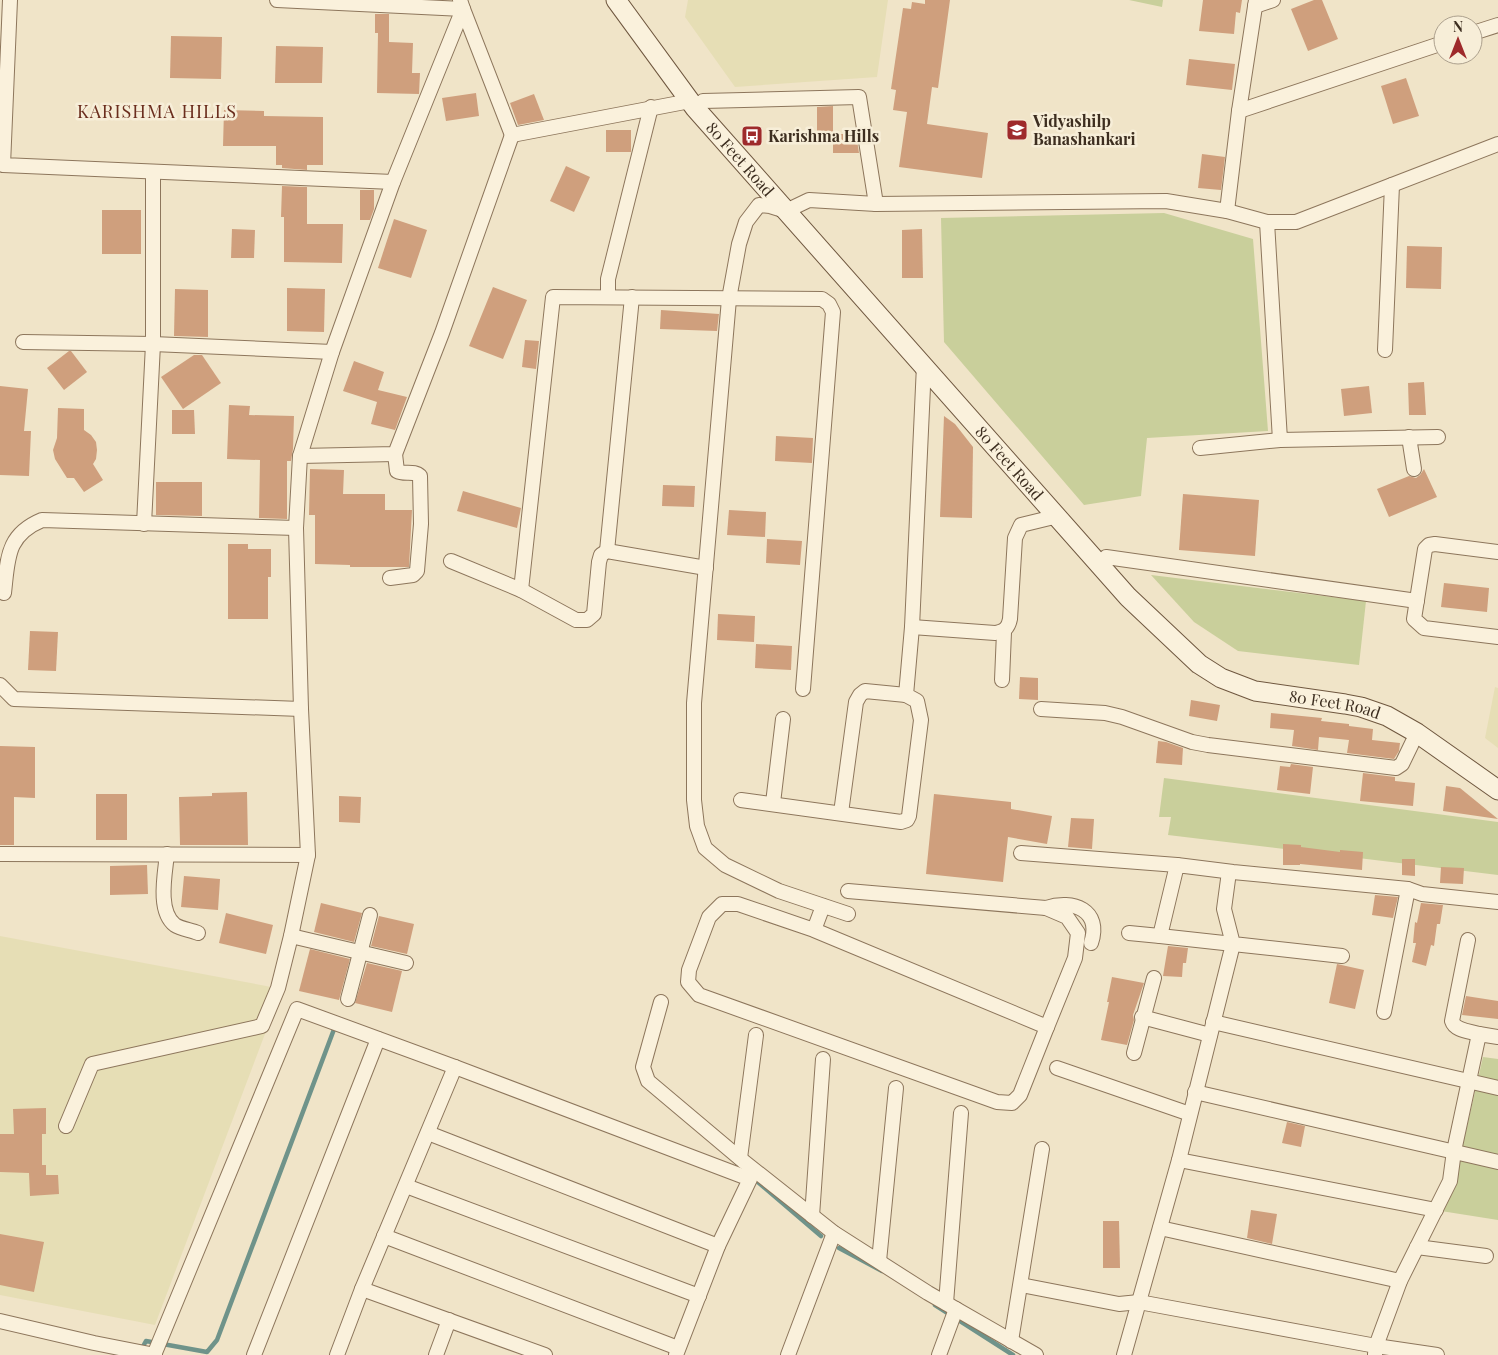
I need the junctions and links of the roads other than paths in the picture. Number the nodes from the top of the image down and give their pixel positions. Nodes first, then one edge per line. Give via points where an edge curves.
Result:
1 (10, 0) edge
2 (277, 0) edge
3 (616, 0) edge
4 (629, 0) edge
5 (1273, 0) edge
6 (1256, 3) edge
7 (461, 4) edge
8 (1498, 25) edge
9 (1483, 30) edge
10 (1433, 46) edge
11 (696, 101) junction
12 (651, 107) junction
13 (1239, 111) junction
14 (512, 135) junction
15 (1498, 144) edge
16 (153, 172) junction
17 (393, 182) junction
18 (1392, 185) junction
19 (876, 204) junction
20 (791, 208) junction
21 (1227, 211) junction
22 (1267, 222) junction
23 (608, 297) junction
24 (632, 297) junction
25 (729, 299) junction
26 (23, 342) dead end
27 (154, 344) junction
28 (1385, 350) dead end
29 (332, 352) junction
30 (924, 365) junction
31 (1409, 437) junction
32 (1438, 437) dead end
33 (1280, 440) junction
34 (1200, 448) dead end
35 (395, 454) junction
36 (300, 456) junction
37 (1414, 469) dead end
38 (1058, 516) junction
39 (144, 524) junction
40 (296, 528) junction
41 (607, 551) junction
42 (1498, 552) edge
43 (1106, 557) junction
44 (451, 560) dead end
45 (706, 568) junction
46 (390, 578) dead end
47 (521, 590) junction
48 (4, 593) dead end
49 (1417, 601) junction
50 (912, 627) junction
51 (1004, 632) junction
52 (1498, 637) edge
53 (1002, 680) dead end
54 (0, 685) edge
55 (803, 689) dead end
56 (906, 695) junction
57 (14, 699) junction
58 (0, 700) edge
59 (301, 709) junction
60 (1041, 709) dead end
61 (783, 719) dead end
62 (1417, 733) junction
63 (1498, 778) edge
64 (1498, 790) edge
65 (741, 800) dead end
66 (773, 803) junction
67 (841, 813) junction
68 (1021, 853) dead end
69 (0, 854) edge
70 (166, 854) junction
71 (308, 854) junction
72 (1177, 865) junction
73 (1229, 872) junction
74 (1408, 889) junction
75 (848, 891) dead end
76 (1498, 902) edge
77 (823, 906) junction
78 (1046, 908) junction
79 (848, 914) dead end
80 (370, 915) dead end
81 (814, 930) junction
82 (198, 933) dead end
83 (1129, 933) dead end
84 (292, 936) junction
85 (1160, 936) junction
86 (1468, 940) dead end
87 (1091, 943) dead end
88 (1233, 944) junction
89 (359, 952) junction
90 (1342, 956) dead end
91 (406, 963) dead end
92 (1154, 978) dead end
93 (348, 999) dead end
94 (661, 1002) dead end
95 (1384, 1012) dead end
96 (1142, 1017) junction
97 (1047, 1027) junction
98 (1212, 1029) junction
99 (1479, 1034) junction
100 (756, 1035) dead end
101 (1498, 1037) edge
102 (378, 1038) junction
103 (1134, 1053) dead end
104 (823, 1059) dead end
105 (455, 1067) junction
106 (1057, 1068) dead end
107 (1469, 1080) junction
108 (896, 1088) dead end
109 (1498, 1088) edge
110 (1195, 1092) junction
111 (962, 1113) dead end
112 (1190, 1114) junction
113 (66, 1126) dead end
114 (428, 1133) junction
115 (1042, 1149) dead end
116 (1454, 1151) junction
117 (740, 1158) junction
118 (1179, 1160) junction
119 (1498, 1162) edge
120 (406, 1186) junction
121 (1436, 1210) junction
122 (812, 1216) junction
123 (1160, 1228) junction
124 (834, 1233) junction
125 (384, 1236) junction
126 (718, 1246) junction
127 (1417, 1247) junction
128 (1486, 1256) dead end
129 (879, 1261) junction
130 (1400, 1281) junction
131 (1021, 1285) junction
132 (362, 1289) junction
133 (699, 1296) junction
134 (1139, 1302) junction
135 (952, 1311) junction
136 (449, 1320) junction
137 (0, 1321) edge
138 (1011, 1341) junction
139 (91, 1349) edge
140 (511, 1349) edge
141 (1376, 1351) edge
142 (677, 1352) edge
143 (1033, 1354) edge
144 (155, 1355) edge
145 (254, 1355) edge
146 (337, 1355) edge
147 (436, 1355) edge
148 (545, 1355) edge
149 (788, 1355) edge
150 (938, 1355) edge
151 (1124, 1355) edge
152 (1437, 1355) edge

1 - 16 street via 3,166
2 - 7 street
3 - 11 main road, 80 Feet Road
4 - 11 main road, 80 Feet Road
5 - 6 street
6 - 13 street
7 - 14 street
7 - 17 street
8 - 9 street
10 - 13 street
11 - 12 street
11 - 19 street via 859,96
11 - 20 main road, 80 Feet Road
12 - 14 street
12 - 23 street via 608,279
13 - 21 street
14 - 35 street
15 - 18 street
16 - 17 street
16 - 27 street
17 - 29 street
18 - 22 street via 1296,222
18 - 28 street
19 - 20 street via 809,200
19 - 21 street via 1166,201
20 - 25 street via 759,205 746,222
20 - 30 main road, 80 Feet Road
20 - 43 main road, 80 Feet Road via 833,249
21 - 22 street
22 - 33 street
23 - 24 street
23 - 47 street via 553,297
24 - 25 street
24 - 41 street
25 - 45 street
25 - 55 street via 822,299 833,312
26 - 27 street
27 - 29 street
27 - 39 street
29 - 36 street
30 - 38 main road, 80 Feet Road
30 - 50 street
31 - 32 street
31 - 33 street
31 - 37 street
33 - 34 street
35 - 36 street
35 - 46 street via 397,471 420,476 421,524 417,571 414,575
36 - 40 street
38 - 51 street via 1021,525 1015,538 1009,626
38 - 62 main road, 80 Feet Road via 1128,597 1210,672 1255,691 1377,712
39 - 40 street
39 - 48 street via 42,520 33,524 19,533 9,552
40 - 59 street
41 - 45 street
41 - 47 street via 599,562 594,614 587,620 576,620
42 - 49 street via 1429,545 1425,549
43 - 49 street
43 - 63 main road, 80 Feet Road via 1135,590 1190,642 1226,670 1257,681 1364,698 1391,707
44 - 47 street
45 - 77 street via 694,703 697,826 705,848 724,865 779,891
49 - 52 street via 1414,619 1424,628
50 - 51 street
50 - 56 street
51 - 53 street
54 - 57 street
56 - 67 street via 865,691 856,702
56 - 67 street via 917,701 921,720 907,820 901,822
57 - 58 street
57 - 59 street
59 - 71 street
60 - 62 street via 1105,713 1208,745 1396,768 1402,764
61 - 66 street
62 - 64 main road, 80 Feet Road
65 - 66 street
66 - 67 street
68 - 72 street
69 - 70 street
70 - 71 street
70 - 82 street via 163,896 166,913 175,925
71 - 84 street
72 - 73 street
72 - 85 street
73 - 74 street
73 - 88 street via 1224,909
74 - 76 street via 1422,894
74 - 95 street
75 - 78 street
77 - 79 street
77 - 81 street
78 - 87 street via 1058,904 1079,908 1090,915 1094,924
78 - 97 street via 1067,917 1078,932 1076,958
80 - 89 street
81 - 97 street
81 - 97 street via 738,904 722,904 709,917 689,970 688,982 699,995 997,1102 1012,1103 1020,1095
83 - 85 street
84 - 89 street
84 - 113 street via 278,988 262,1026 92,1064
85 - 88 street
86 - 99 street via 1452,1021 1457,1028
88 - 90 street
88 - 98 street
89 - 91 street
89 - 93 street
92 - 96 street
94 - 117 street via 643,1066 648,1081
96 - 98 street
96 - 103 street
98 - 107 street
98 - 110 street
99 - 101 street
99 - 107 street
100 - 117 street
102 - 105 street
102 - 144 street via 297,1009
102 - 145 street
104 - 122 street
105 - 114 street
105 - 126 street via 750,1178
106 - 112 street
107 - 109 street
107 - 116 street
108 - 129 street
110 - 112 street
110 - 116 street
111 - 135 street
112 - 118 street
114 - 120 street
114 - 126 street
115 - 131 street
116 - 119 street
116 - 121 street via 1450,1181
117 - 122 street
118 - 121 street
118 - 123 street
120 - 125 street
120 - 133 street
121 - 127 street
122 - 124 street
123 - 130 street
123 - 134 street
124 - 129 street
124 - 149 street
125 - 132 street
125 - 142 street
126 - 133 street
127 - 128 street
127 - 130 street
129 - 135 street
130 - 141 street
131 - 134 street via 1119,1304
131 - 138 street
132 - 136 street
132 - 146 street
133 - 142 street
134 - 141 street
134 - 151 street
135 - 138 street
135 - 150 street
136 - 140 street
136 - 147 street
137 - 139 street
138 - 143 street
139 - 144 street
140 - 148 street
141 - 152 street

